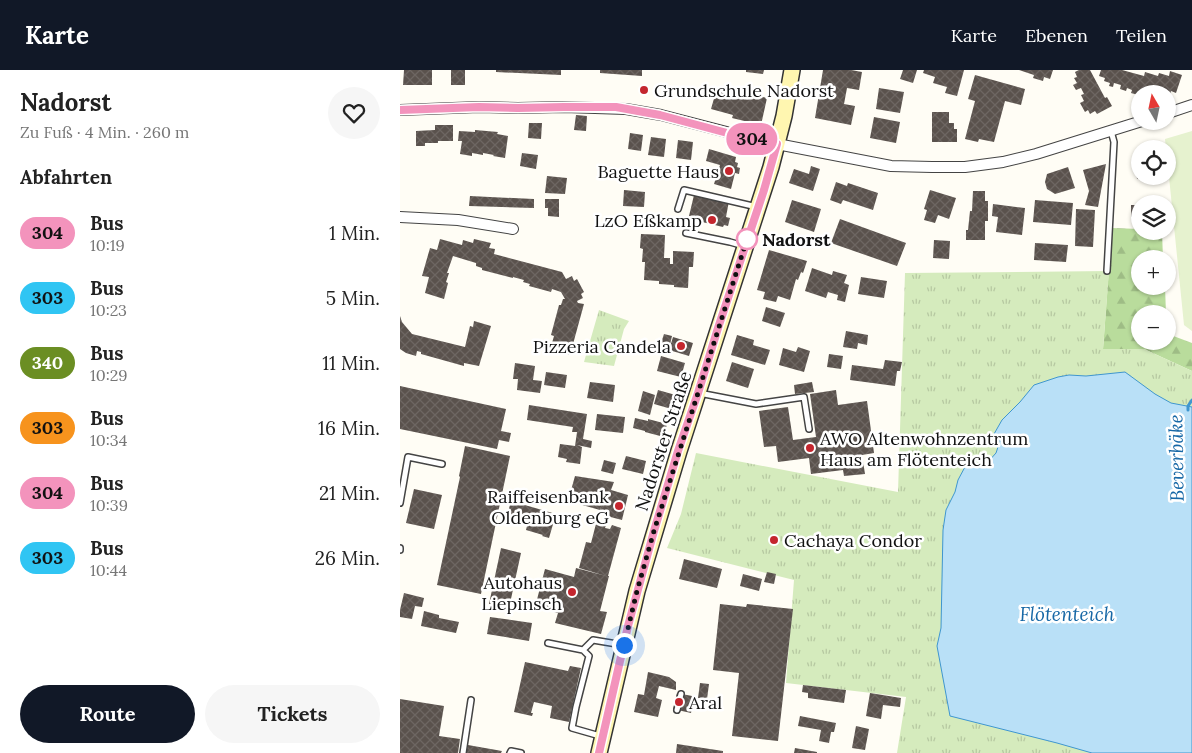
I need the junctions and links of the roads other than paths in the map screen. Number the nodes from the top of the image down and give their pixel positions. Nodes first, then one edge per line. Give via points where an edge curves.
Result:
1 (792, 70) edge
2 (1192, 105) edge
3 (400, 110) edge
4 (1176, 110) edge
5 (1131, 125) edge
6 (1111, 131) junction
7 (777, 144) junction
8 (758, 207) junction
9 (678, 210) dead end
10 (400, 217) edge
11 (513, 229) dead end
12 (686, 233) dead end
13 (745, 247) junction
14 (1107, 271) dead end
15 (698, 393) junction
16 (809, 429) dead end
17 (442, 464) dead end
18 (400, 503) edge
19 (548, 643) dead end
20 (624, 645) junction
21 (583, 650) junction
22 (681, 694) dead end
23 (471, 700) dead end
24 (677, 710) dead end
25 (603, 737) junction
26 (511, 752) edge
27 (463, 753) edge
28 (521, 753) edge
29 (599, 753) edge

1 - 7 street, Nadorster Straße
2 - 4 street
3 - 7 street via 616,107
5 - 6 street
6 - 7 street via 1003,162 950,167 896,166
6 - 14 lane via 1114,142
7 - 8 street, Nadorster Straße
8 - 9 lane via 684,190
8 - 13 street, Nadorster Straße
10 - 11 street via 458,220
12 - 13 lane
13 - 15 street, Nadorster Straße
15 - 16 lane via 756,404 804,397
15 - 20 street, Nadorster Straße via 654,531
17 - 18 lane via 408,457
19 - 21 lane
20 - 21 lane via 593,640
20 - 25 street, Nadorster Straße
21 - 25 lane via 589,656 572,728
22 - 24 lane
23 - 27 lane
25 - 29 street, Nadorster Straße
26 - 28 lane

